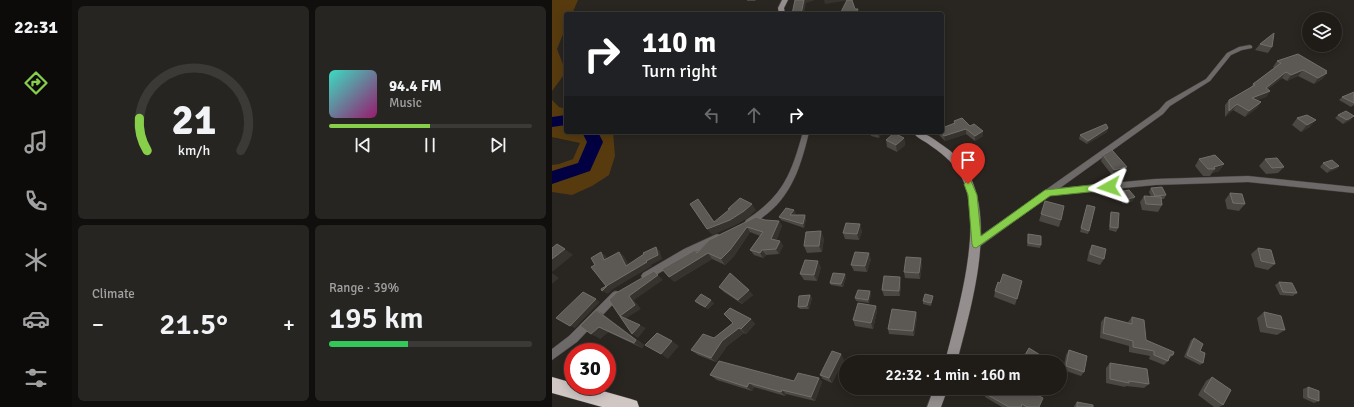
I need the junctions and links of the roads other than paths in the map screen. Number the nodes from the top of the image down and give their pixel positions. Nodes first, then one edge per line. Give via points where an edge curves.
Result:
1 (785, 0) edge
2 (782, 12) edge
3 (1250, 47) dead end
4 (805, 134) edge
5 (920, 134) edge
6 (1354, 190) edge
7 (1048, 192) junction
8 (744, 225) edge
9 (727, 234) edge
10 (976, 244) junction
11 (641, 279) edge
12 (623, 289) edge
13 (552, 355) edge
14 (953, 355) edge
15 (552, 385) edge
16 (938, 395) edge
17 (631, 407) edge
18 (934, 407) edge

1 - 2 street
3 - 7 street via 1241,47 1229,53 1214,76 1168,104 1161,112
4 - 8 street via 787,187 762,215
5 - 10 street via 949,154 964,173 973,195
6 - 7 street via 1248,178 1155,182
7 - 10 street
9 - 11 street via 687,252
10 - 14 street
12 - 13 street via 573,339
15 - 17 highway
16 - 18 street

